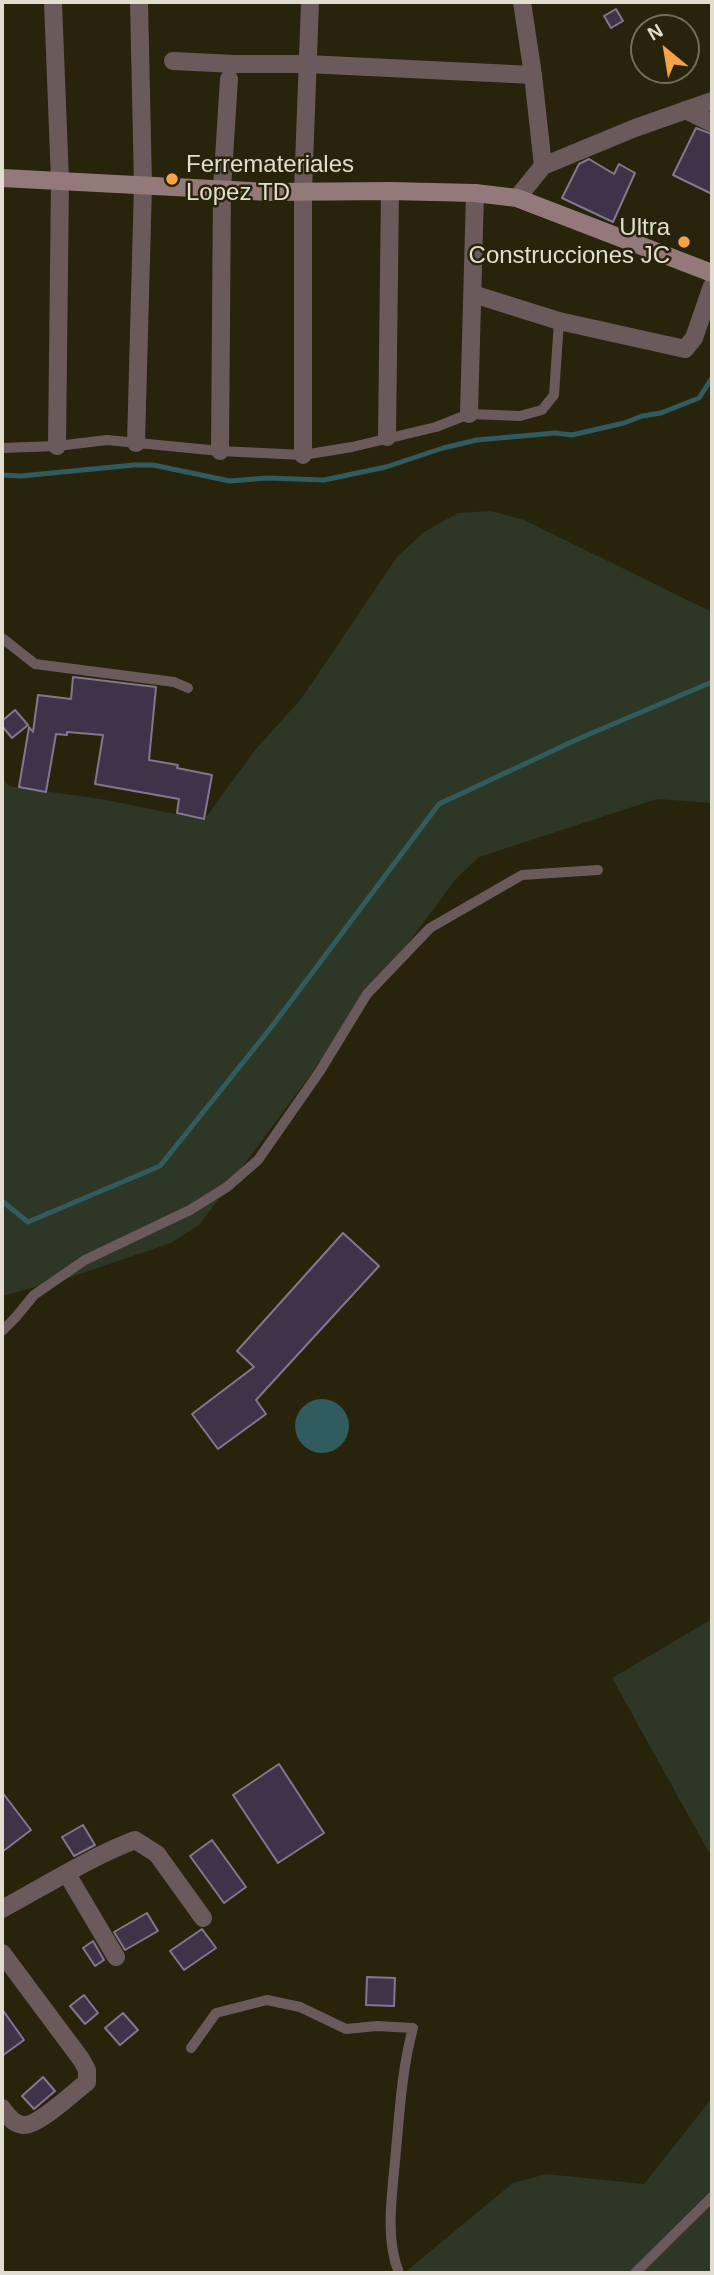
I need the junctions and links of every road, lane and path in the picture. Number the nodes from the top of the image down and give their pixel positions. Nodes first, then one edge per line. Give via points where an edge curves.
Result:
1 (53, 2) edge
2 (139, 2) edge
3 (310, 2) edge
4 (522, 2) edge
5 (173, 61) dead end
6 (307, 64) junction
7 (533, 75) junction
8 (229, 79) dead end
9 (712, 101) edge
10 (685, 110) junction
11 (712, 123) edge
12 (543, 166) junction
13 (2, 178) edge
14 (60, 181) junction
15 (143, 185) junction
16 (222, 189) junction
17 (303, 191) junction
18 (390, 191) junction
19 (475, 193) junction
20 (517, 198) junction
21 (712, 273) edge
22 (712, 286) edge
23 (473, 294) junction
24 (559, 321) junction
25 (469, 414) junction
26 (387, 438) junction
27 (136, 443) junction
28 (57, 446) junction
29 (2, 448) edge
30 (220, 451) junction
31 (303, 454) junction
32 (2, 638) edge
33 (188, 688) dead end
34 (598, 870) dead end
35 (2, 1331) edge
36 (66, 1874) junction
37 (2, 1909) edge
38 (203, 1918) dead end
39 (2, 1953) edge
40 (116, 1957) dead end
41 (191, 2048) dead end
42 (2, 2108) edge
43 (712, 2197) edge
44 (399, 2273) edge
45 (635, 2273) edge

1 - 14 street
2 - 15 street
3 - 6 street
4 - 7 street
5 - 6 street
6 - 7 street
6 - 17 street
7 - 12 street
8 - 16 street
9 - 10 street
10 - 11 street
10 - 12 street
12 - 20 street
13 - 14 main road
14 - 15 main road
14 - 28 street
15 - 16 main road
15 - 27 street
16 - 17 main road
16 - 30 street
17 - 18 main road
17 - 31 street
18 - 19 main road
18 - 26 street
19 - 20 main road
19 - 23 street
20 - 21 main road
22 - 24 street via 694,338 685,349
23 - 24 street
23 - 25 street
24 - 25 lane via 554,395 542,410 520,416
25 - 26 lane
26 - 31 lane
27 - 28 lane via 107,440
27 - 30 lane
28 - 29 lane
30 - 31 lane
32 - 33 lane via 35,664 174,682
34 - 35 lane via 522,875 430,928 367,994 258,1160 228,1187 190,1210 85,1260 33,1295
36 - 37 street
36 - 38 street via 135,1840 158,1854
36 - 40 street
39 - 42 street via 87,2070 87,2082 32,2124 21,2126
41 - 44 lane via 216,2013 267,2000 300,2007 346,2029 413,2028 404,2061 391,2210 392,2256
43 - 45 lane

